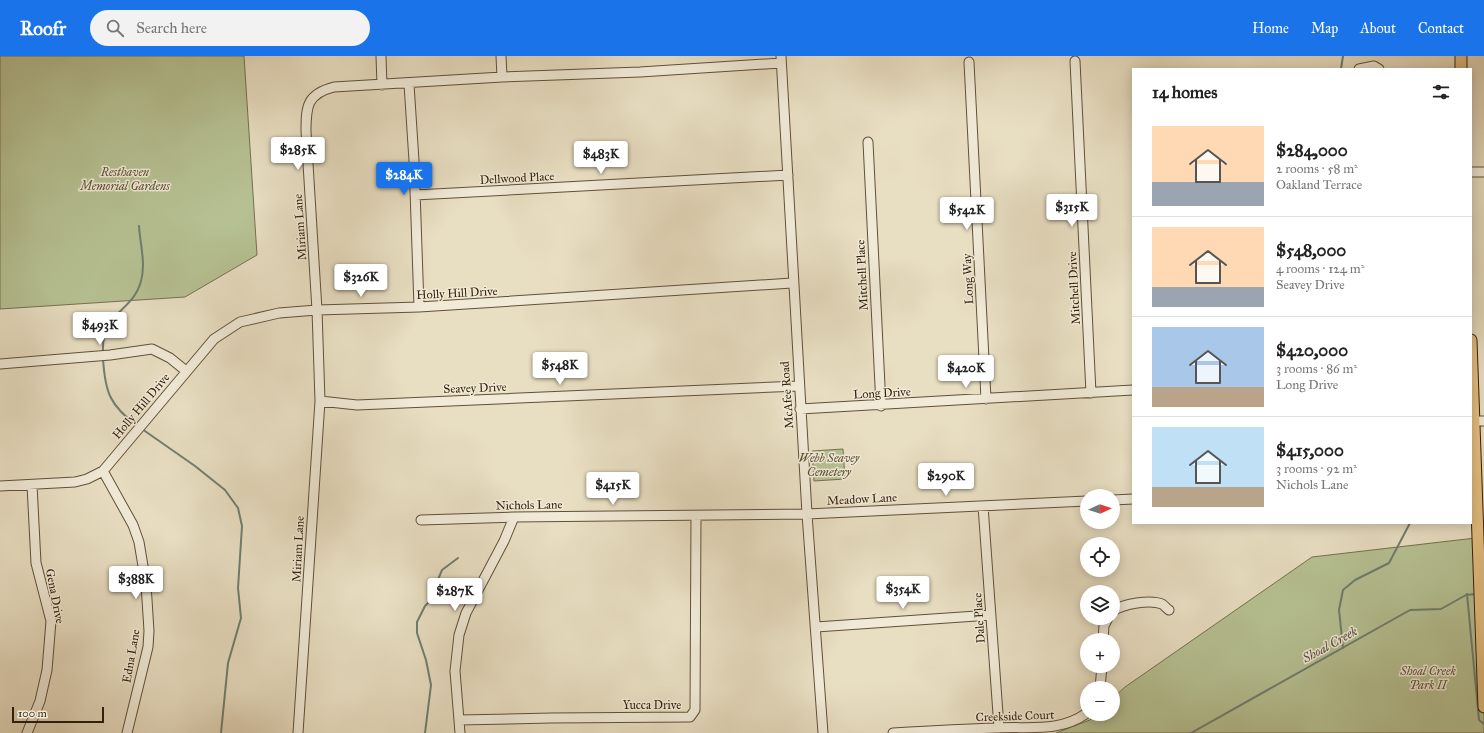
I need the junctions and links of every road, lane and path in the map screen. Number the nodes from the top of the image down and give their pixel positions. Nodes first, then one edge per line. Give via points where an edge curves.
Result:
1 (381, 56) edge
2 (501, 56) edge
3 (1460, 56) edge
4 (781, 60) edge
5 (1075, 61) dead end
6 (969, 62) dead end
7 (1364, 68) edge
8 (1377, 68) edge
9 (1461, 68) edge
10 (502, 77) junction
11 (382, 84) junction
12 (409, 84) junction
13 (868, 142) dead end
14 (1472, 172) edge
15 (1484, 172) edge
16 (788, 175) junction
17 (415, 195) junction
18 (792, 283) junction
19 (419, 307) junction
20 (317, 310) junction
21 (1472, 350) edge
22 (0, 364) edge
23 (186, 371) junction
24 (799, 386) junction
25 (1132, 390) edge
26 (1091, 393) junction
27 (986, 399) junction
28 (320, 401) junction
29 (881, 406) junction
30 (800, 409) junction
31 (1479, 421) edge
32 (103, 471) junction
33 (1474, 482) edge
34 (32, 485) junction
35 (0, 486) edge
36 (1132, 499) edge
37 (1120, 500) edge
38 (1080, 501) edge
39 (983, 506) junction
40 (807, 514) junction
41 (696, 516) junction
42 (514, 517) junction
43 (420, 520) dead end
44 (1120, 607) edge
45 (1170, 610) dead end
46 (991, 614) junction
47 (816, 627) junction
48 (1484, 707) edge
49 (1080, 718) edge
50 (459, 720) junction
51 (999, 728) junction
52 (27, 733) edge
53 (127, 733) edge
54 (298, 733) edge
55 (460, 733) edge
56 (823, 733) edge
57 (893, 733) edge

1 - 11 street
2 - 10 street
3 - 9 main road
4 - 10 street, Miriam Lane via 640,72
4 - 16 street, McAfee Road
5 - 26 street, Mitchell Drive
6 - 27 street, Long Way
7 - 8 street
10 - 12 street, Miriam Lane
11 - 12 street, Miriam Lane
11 - 20 street, Miriam Lane via 329,88 315,95 308,103 306,131
12 - 17 street
13 - 29 street, Mitchell Place
14 - 15 street
16 - 17 street, Dellwood Place
16 - 18 street, McAfee Road
17 - 19 street
18 - 19 street, Holly Hill Drive
18 - 24 street, McAfee Road
19 - 20 street, Holly Hill Drive
20 - 23 street, Holly Hill Drive via 279,313 240,322 214,339
20 - 28 street, Miriam Lane
21 - 31 main road
22 - 23 street via 152,349 170,358
23 - 32 street, Holly Hill Drive
24 - 28 street, Seavey Drive via 357,405
24 - 30 street, McAfee Road
25 - 26 street, Long Drive
26 - 27 street, Long Drive
27 - 29 street, Long Drive
28 - 54 street, Miriam Lane
29 - 30 street, Long Drive
30 - 40 street, McAfee Road
31 - 33 main road
32 - 34 street, Holly Hill Drive via 75,482
32 - 53 street, Edna Lane via 133,525 139,542 146,584 150,631 148,647
33 - 48 main road
34 - 35 street, Holly Hill Drive
34 - 52 street, Gena Drive via 36,563 51,621 47,670 40,701
36 - 37 street
38 - 39 street, Meadow Lane
39 - 40 street, Meadow Lane
39 - 46 street, Dale Place
40 - 41 street, Nichols Lane
40 - 47 street, McAfee Road
41 - 42 street, Nichols Lane
41 - 50 street, Yucca Drive via 695,710 690,717
42 - 43 street, Nichols Lane
42 - 50 street via 466,613 459,635 455,671
44 - 45 street via 1140,603 1161,604
46 - 47 street
46 - 51 street, Dale Place
47 - 56 street, McAfee Road
49 - 51 street, Creekside Court via 1071,724 1054,728
50 - 55 street
51 - 57 street, Creekside Court

